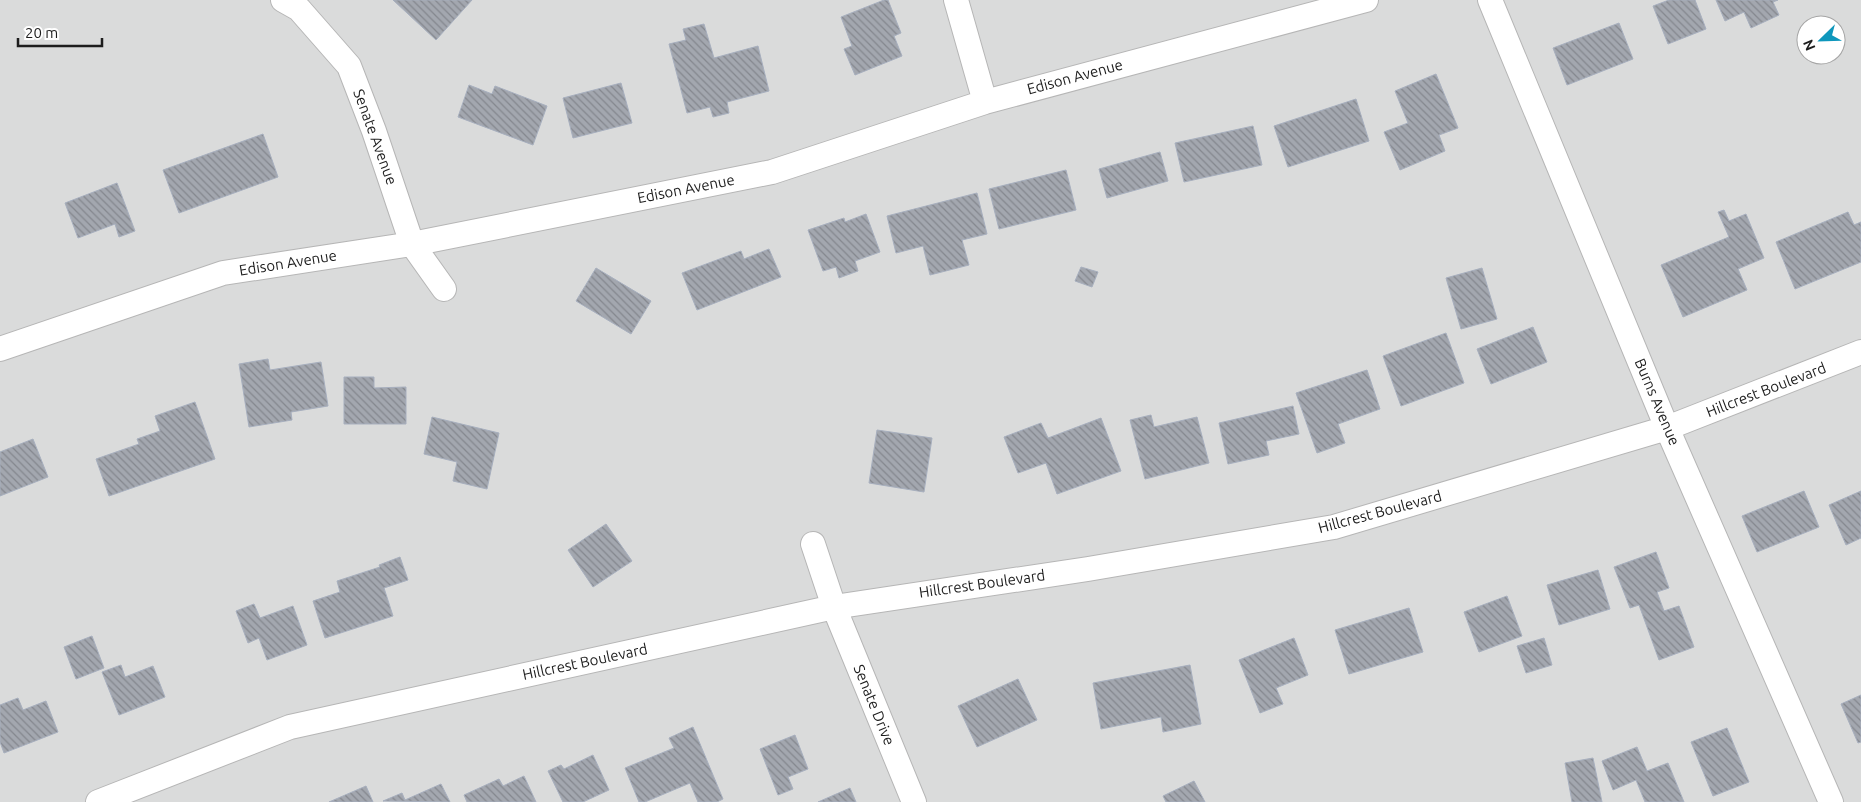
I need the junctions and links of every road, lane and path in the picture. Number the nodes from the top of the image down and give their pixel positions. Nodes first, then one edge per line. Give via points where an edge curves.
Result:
1 (283, 0) edge
2 (956, 0) edge
3 (1366, 0) edge
4 (1490, 0) edge
5 (985, 102) junction
6 (412, 244) junction
7 (444, 289) dead end
8 (0, 349) edge
9 (1861, 352) edge
10 (1667, 428) junction
11 (813, 544) dead end
12 (834, 607) junction
13 (98, 802) edge
14 (914, 802) edge
15 (1831, 802) edge

1 - 6 street, Senate Avenue via 299,9 349,66
2 - 5 street
3 - 5 street, Edison Avenue
4 - 10 street, Burns Avenue
5 - 6 street, Edison Avenue via 772,172
6 - 7 street, Senate Avenue
6 - 8 street, Edison Avenue via 223,273
9 - 10 street, Hillcrest Boulevard
10 - 12 street, Hillcrest Boulevard via 1334,527 1097,568
10 - 15 street, Burns Avenue
11 - 12 street
12 - 13 street, Hillcrest Boulevard via 290,727
12 - 14 street, Senate Drive

